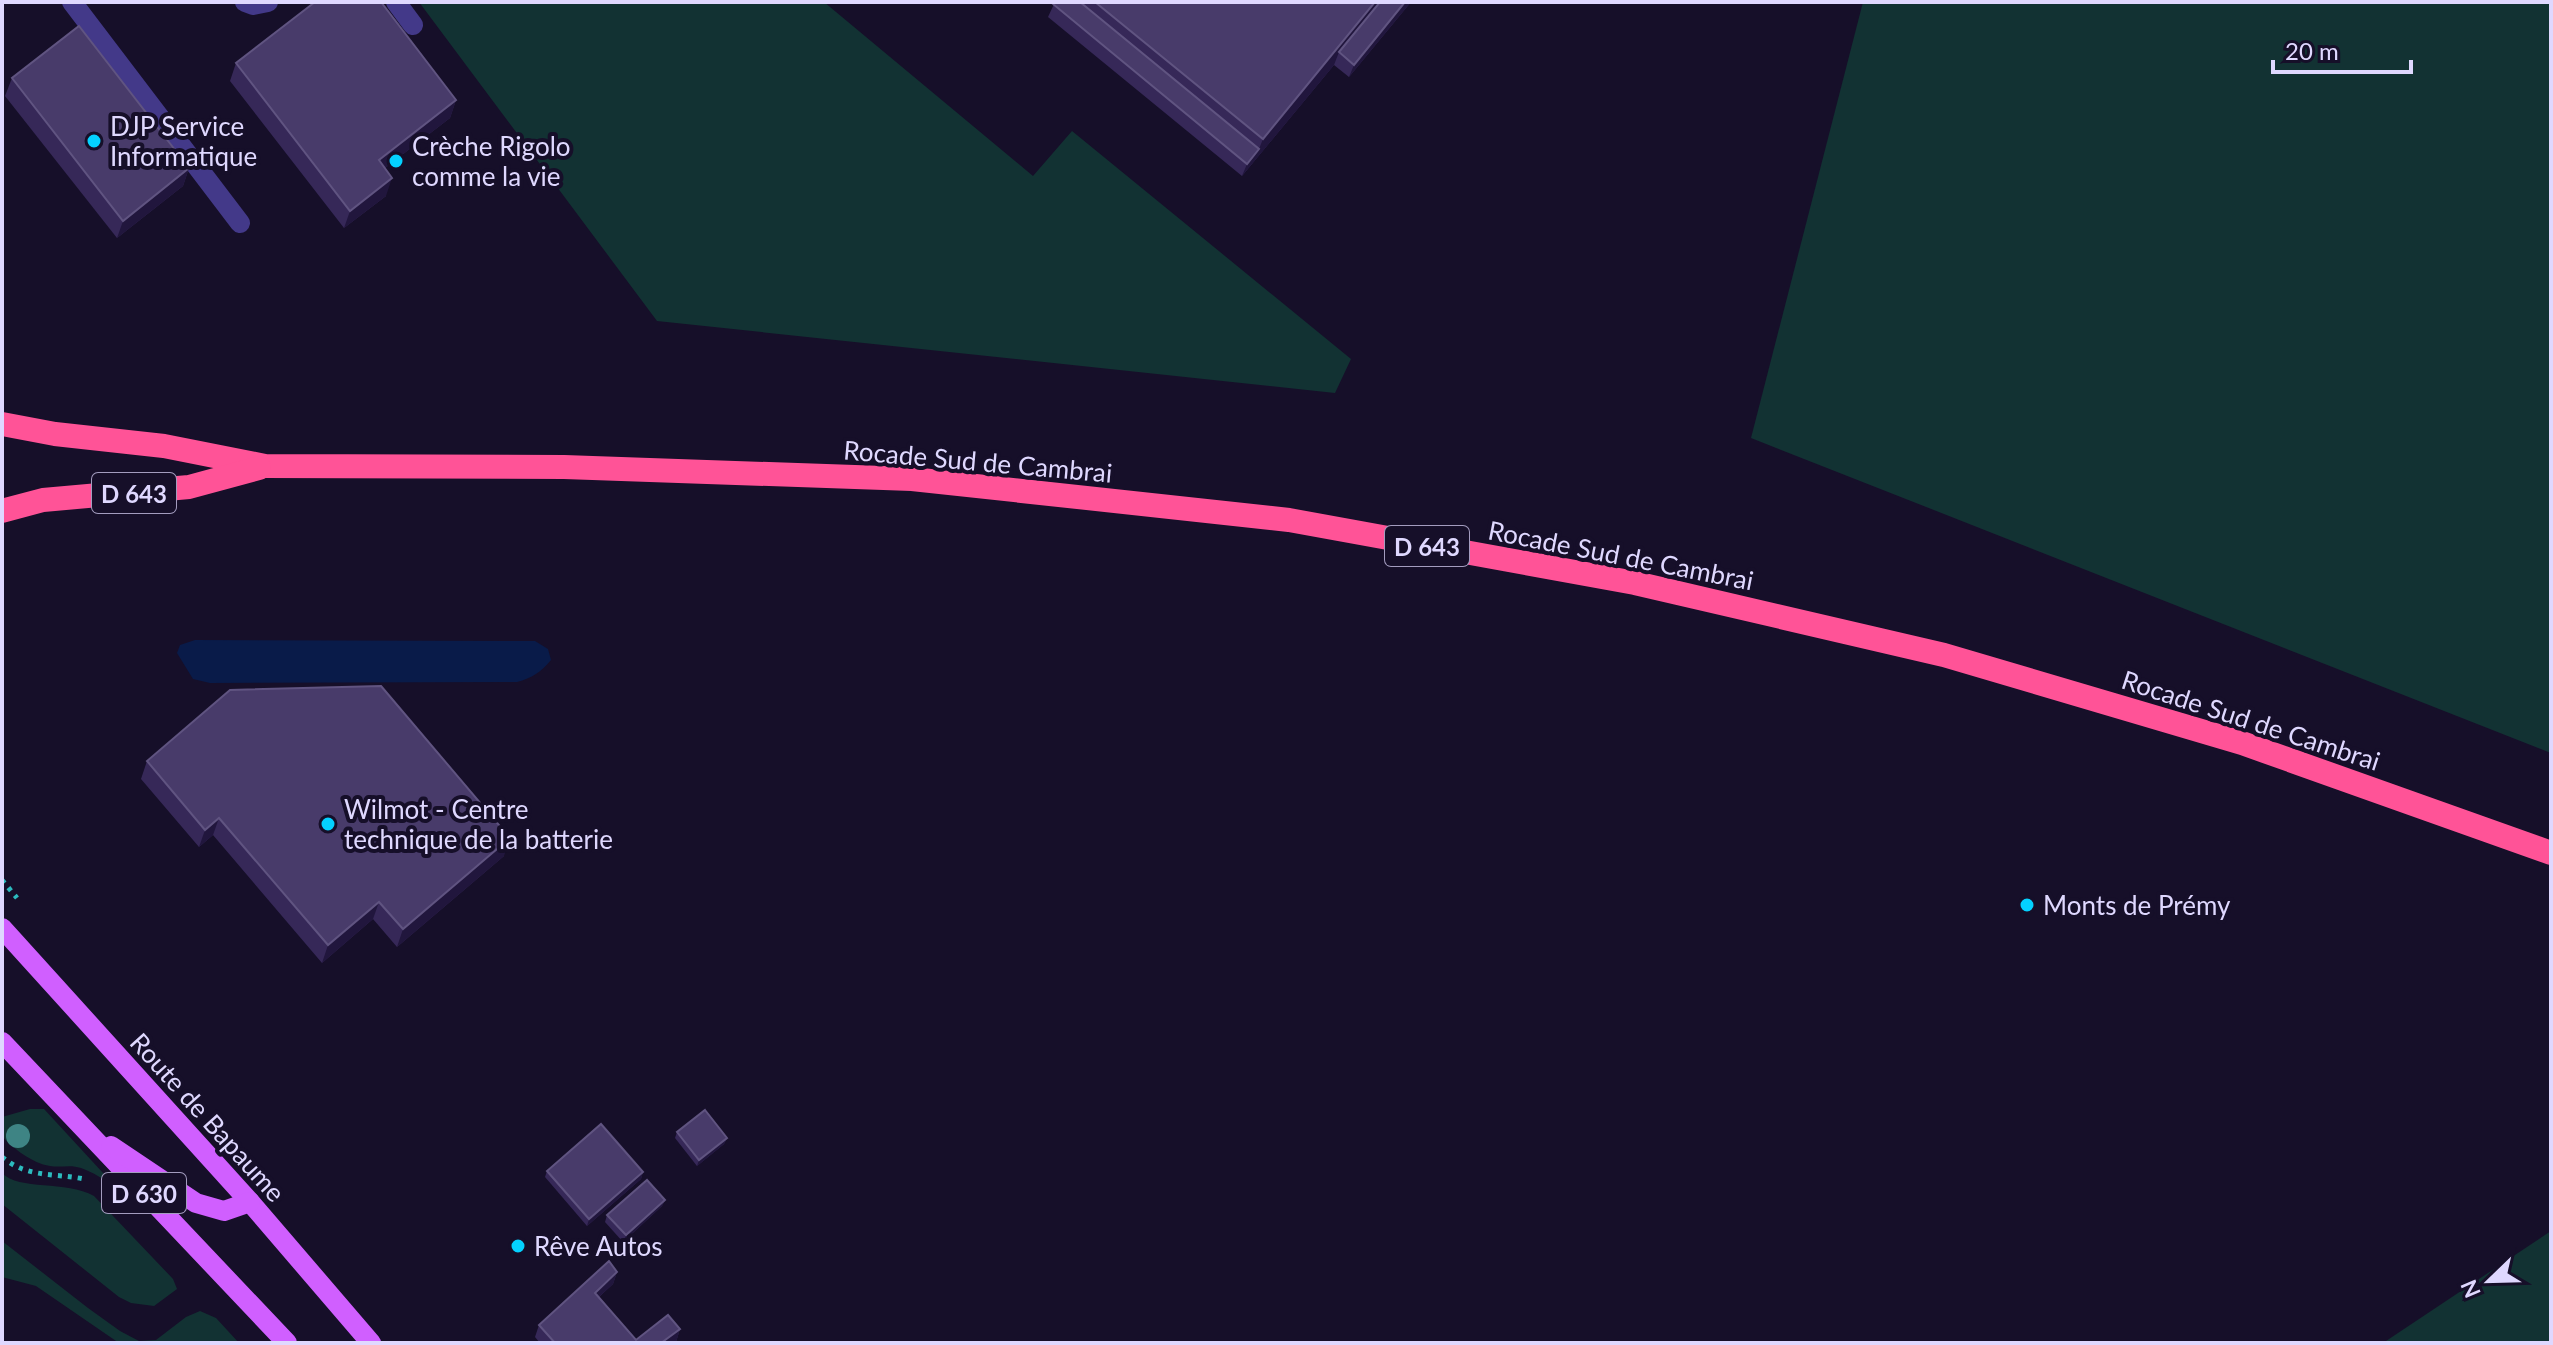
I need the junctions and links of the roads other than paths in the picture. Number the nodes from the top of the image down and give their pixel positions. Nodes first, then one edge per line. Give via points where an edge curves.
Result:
1 (72, 2) edge
2 (245, 2) edge
3 (268, 2) edge
4 (396, 2) edge
5 (413, 25) dead end
6 (240, 223) dead end
7 (2, 424) edge
8 (265, 466) junction
9 (2, 511) edge
10 (2551, 853) edge
11 (2, 928) edge
12 (2, 1042) edge
13 (81, 1126) junction
14 (250, 1202) junction
15 (287, 1343) edge
16 (371, 1343) edge

1 - 6 lane
2 - 3 lane
4 - 5 lane
7 - 8 highway, Rocade Sud de Cambrai / D 643
8 - 9 highway, Rocade Sud de Cambrai / D 643 via 189,487 43,500
8 - 10 highway, Rocade Sud de Cambrai / D 643 via 564,467 912,479 1289,520 1635,583 1944,655 2242,743
11 - 14 main road, Route de Bapaume / D 630
12 - 13 main road, D 630
13 - 14 main road via 196,1203 224,1211
13 - 15 main road, D 630
14 - 16 main road, Route de Bapaume / D 630

